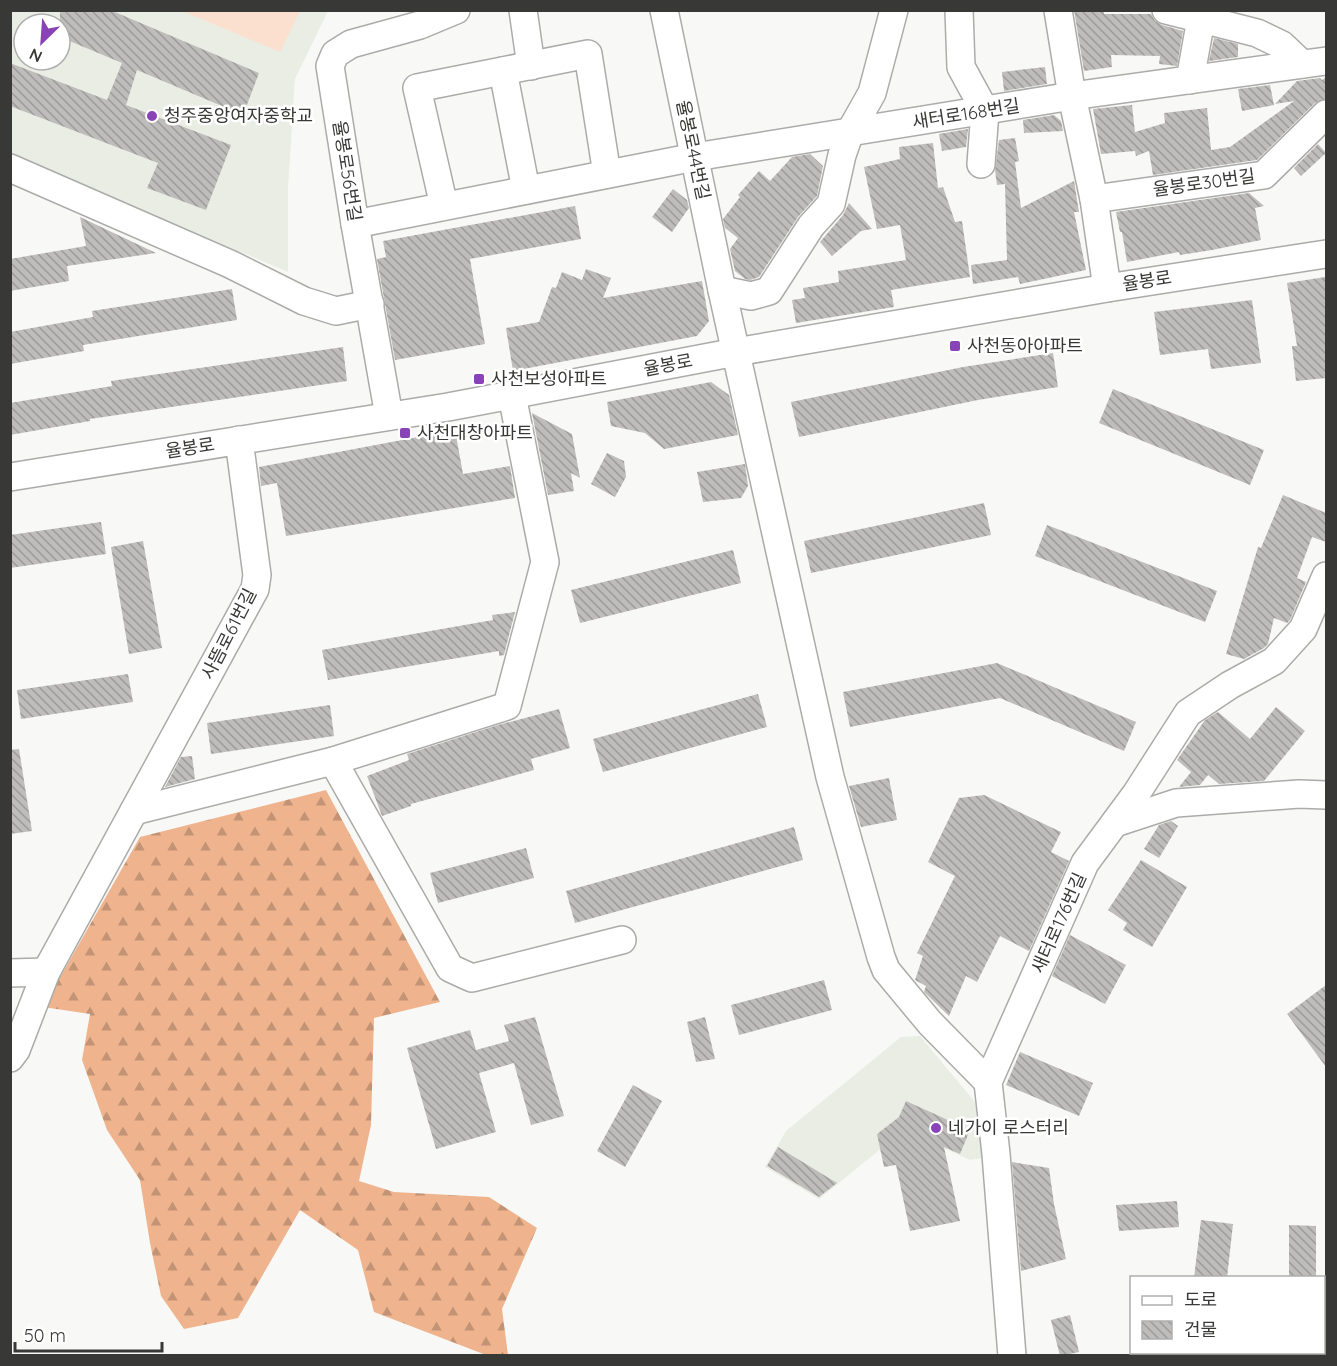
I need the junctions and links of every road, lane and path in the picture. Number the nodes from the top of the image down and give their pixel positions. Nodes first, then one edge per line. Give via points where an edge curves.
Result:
1 (456, 10) edge
2 (523, 10) edge
3 (664, 10) edge
4 (894, 10) edge
5 (959, 10) edge
6 (1058, 10) edge
7 (1166, 10) edge
8 (1201, 19) junction
9 (1314, 63) edge
10 (531, 66) junction
11 (503, 71) junction
12 (1191, 80) junction
13 (1072, 96) junction
14 (985, 111) junction
15 (1326, 114) edge
16 (850, 132) junction
17 (695, 157) junction
18 (981, 164) dead end
19 (10, 168) edge
20 (607, 174) junction
21 (526, 190) junction
22 (1094, 198) junction
23 (444, 206) junction
24 (355, 224) junction
25 (1326, 254) edge
26 (1107, 288) junction
27 (722, 290) junction
28 (370, 304) junction
29 (736, 352) junction
30 (512, 395) junction
31 (389, 416) junction
32 (239, 440) junction
33 (10, 477) edge
34 (1326, 576) edge
35 (333, 761) junction
36 (1326, 795) edge
37 (134, 811) junction
38 (1115, 823) junction
39 (622, 940) dead end
40 (46, 972) junction
41 (10, 973) edge
42 (10, 1058) edge
43 (988, 1082) junction
44 (1012, 1356) edge

1 - 24 street, 율봉로56번길 via 420,25 351,44 335,54 330,66
2 - 10 street
3 - 17 street, 율봉로44번길
4 - 16 street via 872,93
5 - 14 street via 961,67
6 - 13 street
7 - 8 street
8 - 9 street via 1257,33
8 - 12 street
9 - 12 street, 새터로168번길
10 - 11 street
10 - 20 street via 588,54
11 - 21 street
11 - 23 street via 417,88
12 - 13 street, 새터로168번길
13 - 14 street, 새터로168번길
13 - 22 street
14 - 16 street, 새터로168번길
14 - 18 street
15 - 22 street, 율봉로30번길 via 1263,175
16 - 17 street, 새터로168번길
16 - 27 street via 831,204 811,225 769,291 751,296
17 - 20 street, 새터로168번길
17 - 27 street, 율봉로44번길
19 - 28 street via 230,264 304,301 336,311
20 - 21 street, 새터로168번길
21 - 23 street, 새터로168번길
22 - 26 street
23 - 24 street, 새터로168번길
24 - 28 street, 율봉로56번길
25 - 26 street, 율봉로
26 - 29 street, 율봉로
27 - 29 street, 율봉로44번길
28 - 31 street, 율봉로56번길
29 - 30 street, 율봉로
29 - 43 street, 율봉로44번길 via 830,777 881,957 886,970 930,1023
30 - 31 street, 율봉로
30 - 35 street via 545,562 507,706
31 - 32 street, 율봉로
32 - 33 street, 율봉로
32 - 37 street, 사뜸로61번길 via 257,575 255,589
34 - 38 street, 새터로176번길 via 1303,629 1274,661 1188,713
35 - 37 street
35 - 39 street via 450,968 472,978
36 - 38 street via 1176,803
37 - 40 street, 사뜸로61번길
38 - 43 street, 새터로176번길 via 1085,863
40 - 41 street
40 - 42 street, 사뜸로61번길
43 - 44 street

